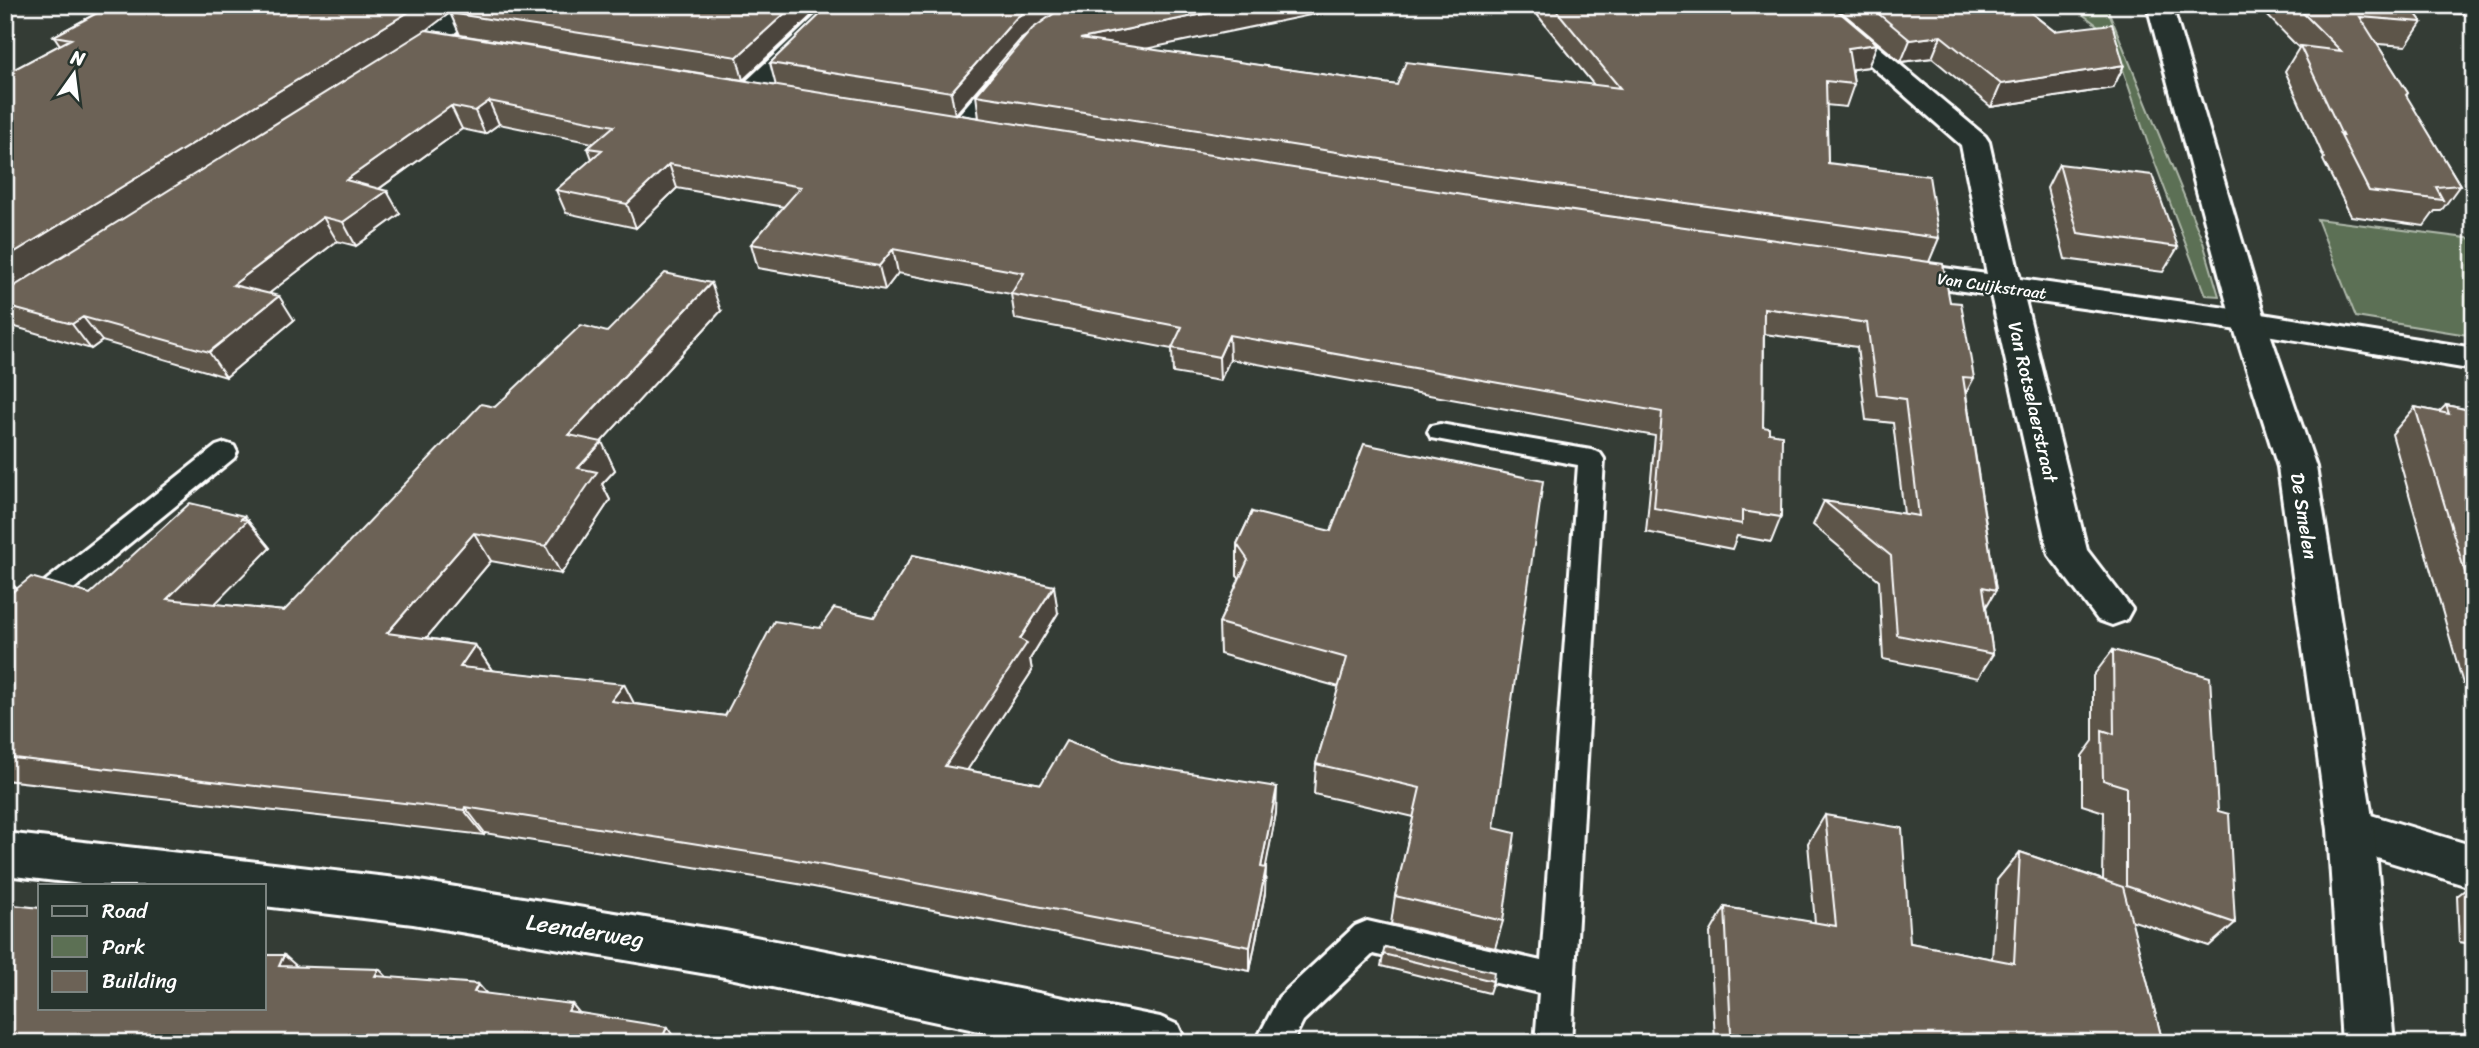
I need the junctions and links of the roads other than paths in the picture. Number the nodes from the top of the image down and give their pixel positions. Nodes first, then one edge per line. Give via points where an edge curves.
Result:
1 (480, 5) edge
2 (842, 5) edge
3 (1814, 5) edge
4 (2159, 5) edge
5 (432, 41) junction
6 (472, 47) edge
7 (1011, 66) edge
8 (374, 77) edge
9 (791, 97) edge
10 (961, 125) edge
11 (1869, 268) edge
12 (2006, 288) junction
13 (2249, 322) junction
14 (2474, 359) edge
15 (1440, 432) dead end
16 (225, 452) dead end
17 (2112, 609) dead end
18 (5, 629) edge
19 (2351, 830) junction
20 (5, 854) edge
21 (2474, 867) edge
22 (1557, 981) junction
23 (1029, 1030) edge
24 (1160, 1043) edge
25 (1273, 1043) edge
26 (1553, 1043) edge
27 (2368, 1043) edge

1 - 5 street
2 - 9 street via 739,89
3 - 12 street, Van Rotselaerstraat via 1975,142
4 - 13 street, De Smelen
5 - 6 street
5 - 8 street
7 - 10 lane
11 - 12 street, Van Cuijkstraat
12 - 13 street, Van Cuijkstraat
12 - 17 street, Van Rotselaerstraat via 2069,555
13 - 14 street, Van Cuijkstraat
13 - 19 street, De Smelen via 2297,467
15 - 22 lane via 1591,459
16 - 18 lane
19 - 21 street
19 - 27 street, De Smelen
20 - 23 street, Leenderweg via 426,904 725,954
22 - 25 lane via 1367,937 1291,1009
22 - 26 lane
23 - 24 street, Leenderweg

